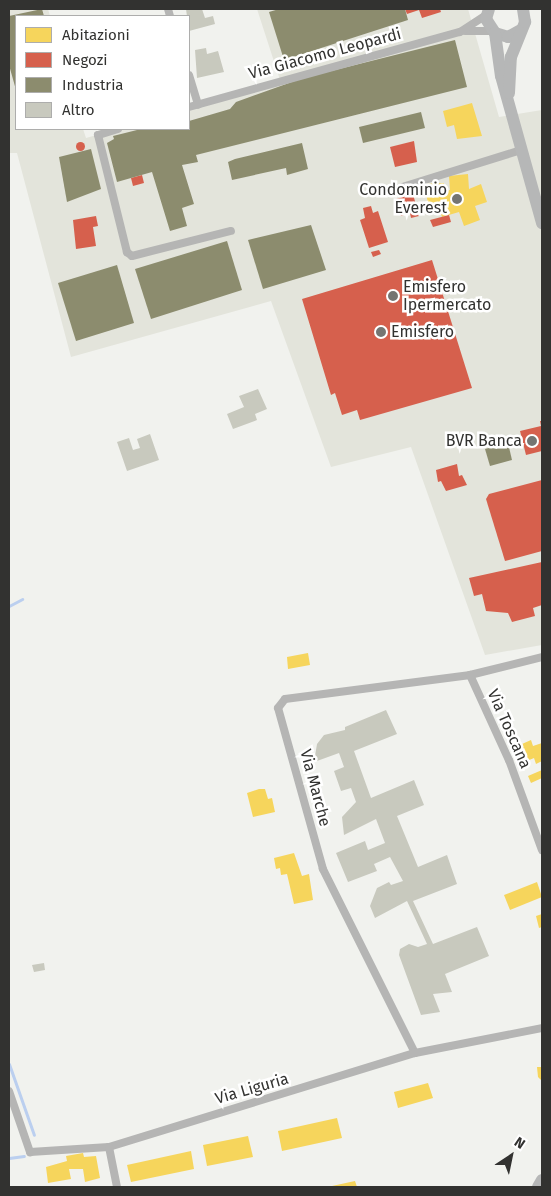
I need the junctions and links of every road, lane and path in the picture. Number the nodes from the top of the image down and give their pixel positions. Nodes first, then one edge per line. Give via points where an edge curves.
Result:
1 (522, 9) edge
2 (488, 10) edge
3 (519, 31) junction
4 (460, 32) junction
5 (493, 32) junction
6 (190, 79) edge
7 (508, 104) junction
8 (198, 105) junction
9 (190, 108) edge
10 (114, 130) edge
11 (521, 150) junction
12 (383, 193) dead end
13 (542, 223) edge
14 (231, 231) dead end
15 (542, 656) edge
16 (470, 674) junction
17 (542, 850) edge
18 (542, 1028) edge
19 (415, 1053) junction
20 (9, 1091) edge
21 (109, 1147) junction
22 (542, 1180) edge
23 (117, 1187) edge
24 (538, 1187) edge

1 - 3 main road via 525,22
2 - 4 street, Via Giacomo Leopardi
2 - 5 main road
3 - 5 main road via 508,37
3 - 7 main road via 511,57
4 - 5 street, Via Giacomo Leopardi
4 - 8 street, Via Giacomo Leopardi
5 - 7 main road
6 - 8 street
7 - 11 main road
8 - 9 street, Via Giacomo Leopardi
10 - 14 street via 98,134 127,252 132,256
11 - 12 street
11 - 13 main road
15 - 16 street, Via Marche
16 - 17 street, Via Toscana via 508,760
16 - 19 street, Via Marche via 284,699 278,708 323,869
18 - 19 street, Via Liguria
19 - 21 street, Via Liguria
20 - 21 street, Via Liguria via 30,1152
21 - 23 street
22 - 24 main road

